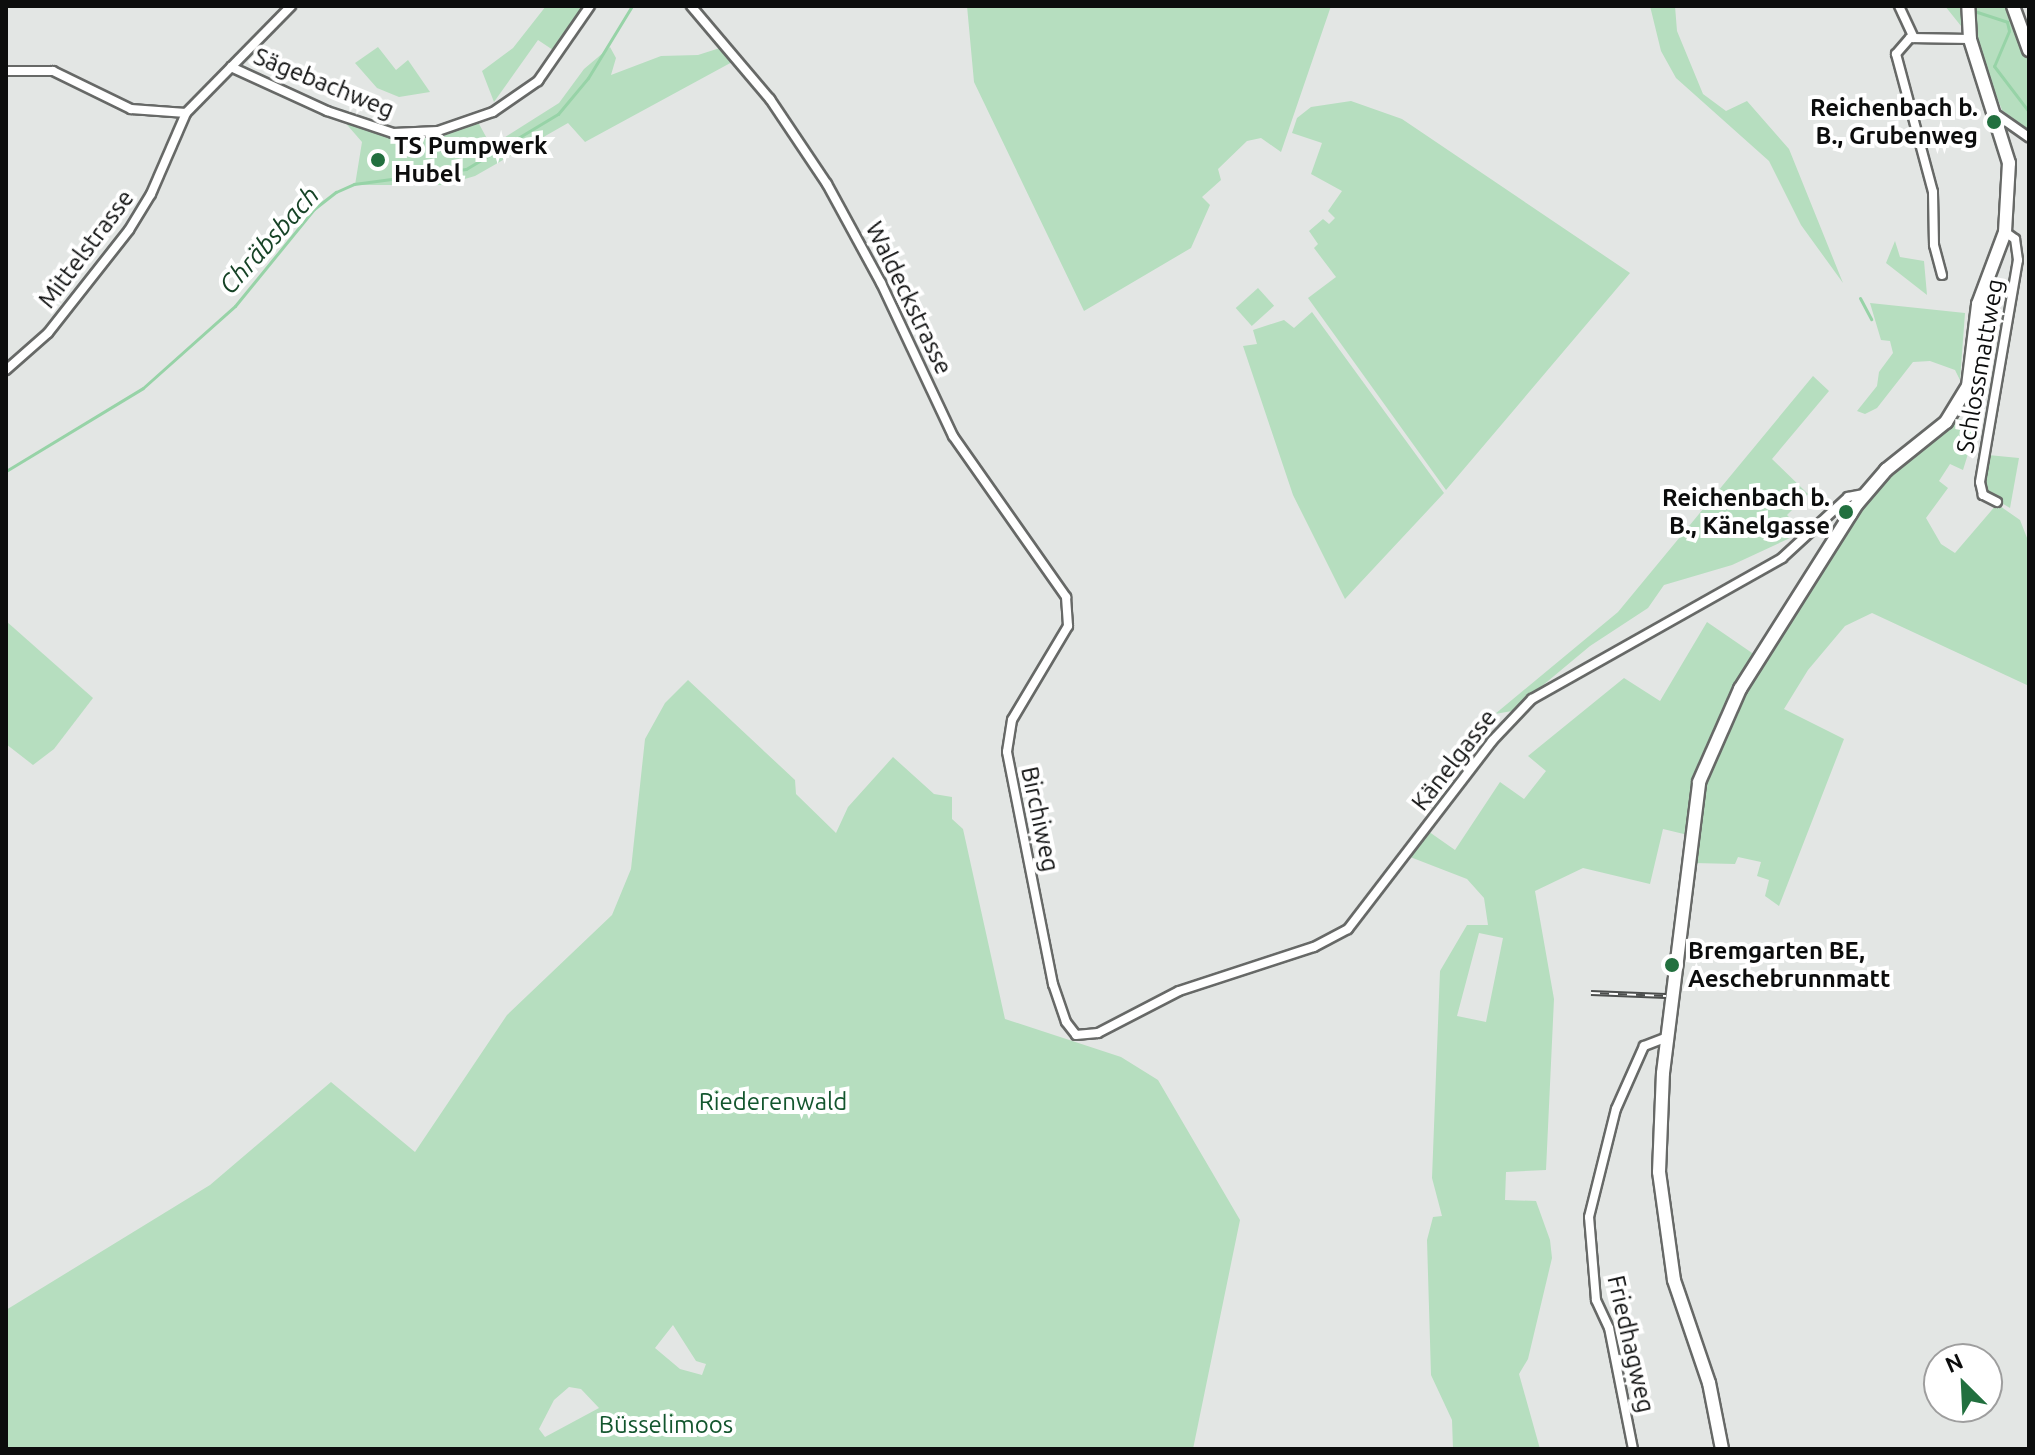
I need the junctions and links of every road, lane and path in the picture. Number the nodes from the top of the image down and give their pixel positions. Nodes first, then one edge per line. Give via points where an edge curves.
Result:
1 (291, 6) edge
2 (590, 6) edge
3 (691, 6) edge
4 (1899, 6) edge
5 (1968, 6) edge
6 (2013, 6) edge
7 (1914, 38) junction
8 (1970, 39) junction
9 (2029, 50) edge
10 (233, 65) junction
11 (6, 71) edge
12 (186, 113) junction
13 (1997, 115) junction
14 (2029, 137) edge
15 (2005, 232) junction
16 (1942, 275) dead end
17 (6, 370) edge
18 (1864, 494) junction
19 (1997, 502) dead end
20 (1069, 619) joint
21 (1076, 1035) joint
22 (1668, 1037) junction
23 (1633, 1449) edge
24 (1722, 1449) edge

1 - 10 street, Mittelstrasse
2 - 10 street, Sägebachweg via 538,81 493,112 438,131 393,133 327,111
3 - 20 street, Waldeckstrasse via 770,99 838,201 953,436 1060,586
4 - 7 street
5 - 8 street
6 - 9 street
7 - 8 street
7 - 16 street via 1901,43 1896,58 1932,184 1934,245
8 - 13 street
10 - 12 street, Mittelstrasse
11 - 12 street via 53,71 131,109
12 - 17 street, Mittelstrasse via 151,194 129,230 48,333
13 - 14 street
13 - 15 street via 2009,153
15 - 18 street via 1978,304 1973,367 1960,403 1946,422
15 - 19 street, Schlossmattweg via 2015,239 2018,260 1980,482 1982,493
18 - 21 street, Känelgasse via 1853,493 1782,558 1532,699 1492,741 1348,929 1314,947 1179,991 1107,1030
18 - 22 street via 1757,660 1714,741 1699,782
20 - 21 street, Birchiweg via 1012,720 1007,752 1053,984
22 - 23 street, Friedhagweg via 1644,1046 1622,1096 1594,1181 1589,1217 1596,1300 1609,1328
22 - 24 street via 1659,1123 1663,1213 1674,1280 1709,1383

